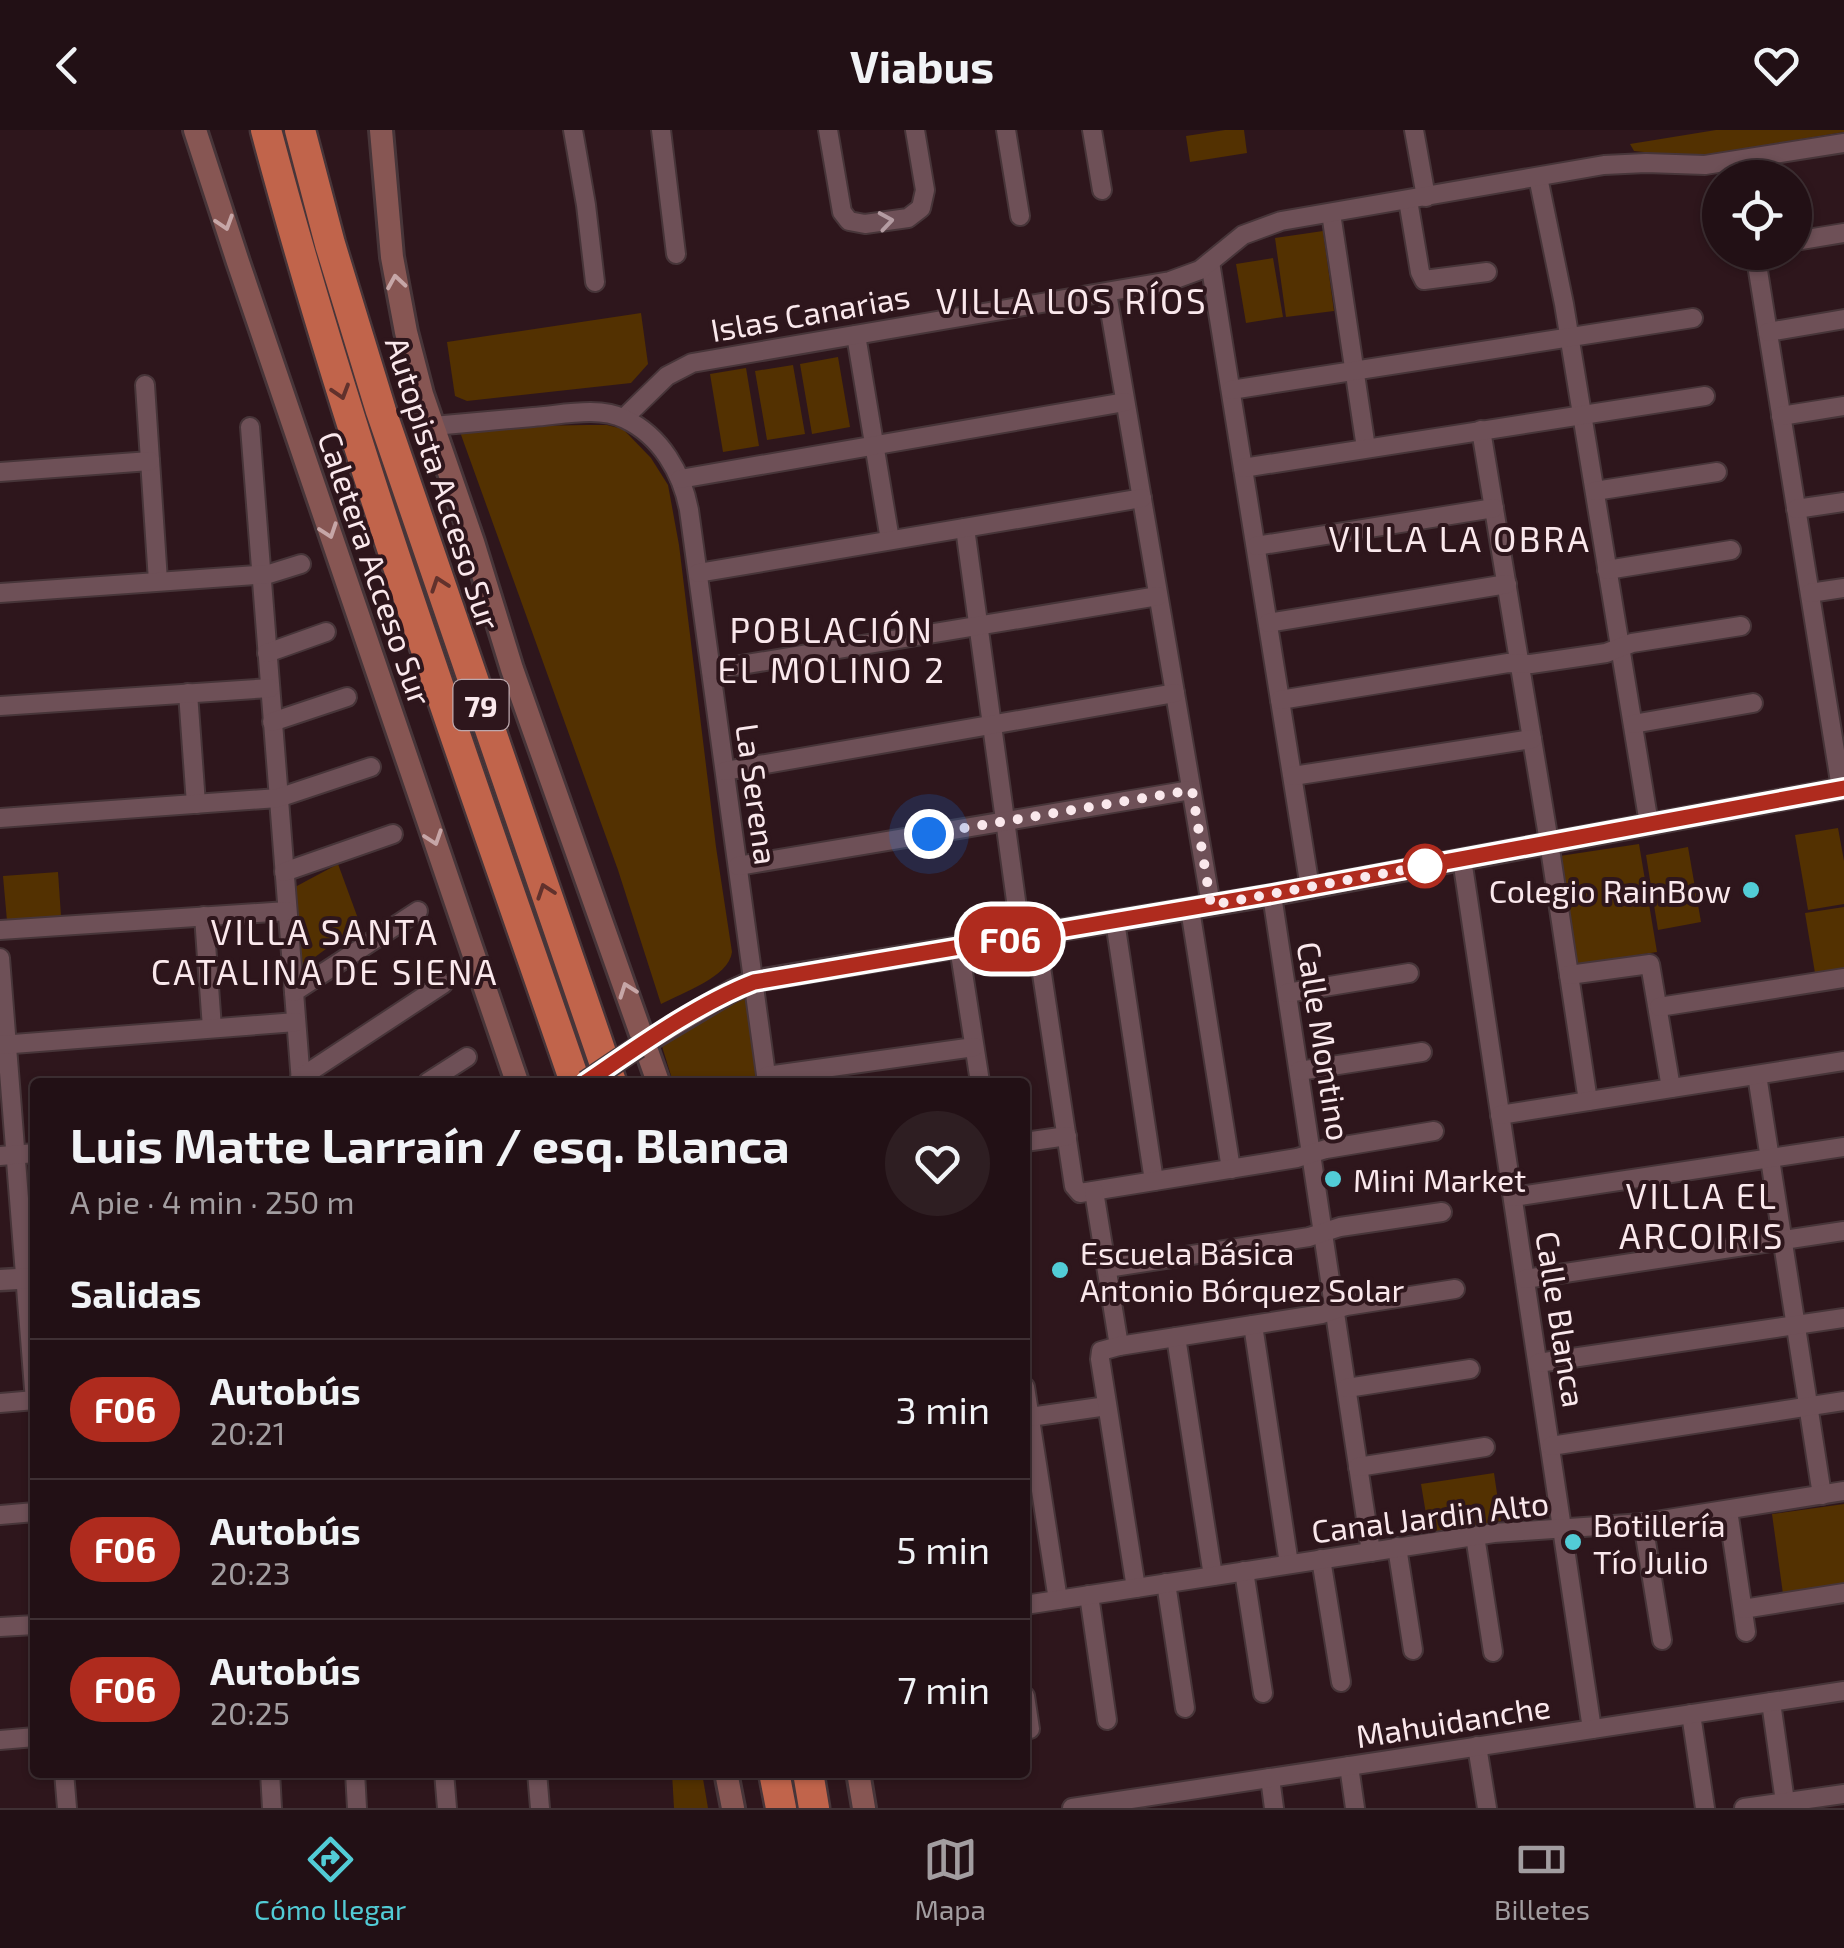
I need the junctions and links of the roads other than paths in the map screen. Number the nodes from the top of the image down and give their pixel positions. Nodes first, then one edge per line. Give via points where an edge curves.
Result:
1 (195, 130) edge
2 (266, 130) edge
3 (300, 130) edge
4 (381, 130) edge
5 (574, 130) edge
6 (661, 130) edge
7 (828, 130) edge
8 (915, 130) edge
9 (1006, 130) edge
10 (1092, 130) edge
11 (1414, 130) edge
12 (1844, 143) edge
13 (1777, 160) edge
14 (1702, 167) edge
15 (1538, 177) junction
16 (1102, 190) dead end
17 (1417, 199) junction
18 (1331, 213) junction
19 (1020, 216) dead end
20 (1844, 233) edge
21 (1812, 238) edge
22 (676, 254) dead end
23 (1210, 262) junction
24 (1758, 270) edge
25 (1487, 272) dead end
26 (595, 282) dead end
27 (1106, 293) junction
28 (1693, 318) dead end
29 (1844, 320) edge
30 (1768, 332) junction
31 (856, 335) junction
32 (1569, 337) junction
33 (1354, 371) junction
34 (145, 385) dead end
35 (1231, 390) junction
36 (1705, 396) dead end
37 (1126, 402) junction
38 (1844, 406) edge
39 (1582, 415) junction
40 (1782, 416) junction
41 (624, 418) junction
42 (433, 426) junction
43 (250, 427) dead end
44 (1482, 430) junction
45 (874, 445) junction
46 (1366, 448) junction
47 (150, 461) junction
48 (1243, 468) junction
49 (0, 472) edge
50 (1718, 472) dead end
51 (680, 478) junction
52 (1594, 491) junction
53 (1142, 498) junction
54 (1844, 502) edge
55 (1494, 508) junction
56 (1796, 509) junction
57 (965, 528) junction
58 (890, 540) junction
59 (1256, 546) junction
60 (1730, 550) dead end
61 (301, 564) dead end
62 (1608, 570) junction
63 (698, 573) junction
64 (261, 574) junction
65 (158, 580) junction
66 (1506, 584) junction
67 (1844, 588) edge
68 (0, 593) edge
69 (1810, 593) junction
70 (1158, 596) junction
71 (1268, 623) junction
72 (978, 626) junction
73 (1742, 626) dead end
74 (326, 632) dead end
75 (1620, 648) junction
76 (267, 653) junction
77 (1520, 664) junction
78 (711, 670) junction
79 (270, 688) junction
80 (188, 693) junction
81 (1175, 693) junction
82 (347, 697) dead end
83 (1280, 700) junction
84 (1753, 703) dead end
85 (0, 706) edge
86 (272, 722) junction
87 (992, 724) junction
88 (1633, 724) junction
89 (1532, 739) junction
90 (371, 767) dead end
91 (725, 770) junction
92 (1293, 776) junction
93 (1842, 788) edge
94 (1192, 790) junction
95 (278, 798) junction
96 (196, 804) junction
97 (0, 818) edge
98 (1006, 821) junction
99 (1649, 824) junction
100 (393, 834) dead end
101 (1549, 842) junction
102 (1462, 859) junction
103 (738, 866) junction
104 (284, 872) junction
105 (1310, 888) junction
106 (1272, 894) junction
107 (1211, 905) junction
108 (1190, 909) junction
109 (287, 911) junction
110 (418, 911) dead end
111 (204, 916) junction
112 (1114, 921) junction
113 (0, 930) edge
114 (1029, 935) junction
115 (959, 947) junction
116 (0, 958) edge
117 (1409, 973) dead end
118 (1569, 976) junction
119 (1844, 978) edge
120 (754, 982) junction
121 (442, 984) dead end
122 (294, 992) junction
123 (1287, 993) junction
124 (1659, 1007) junction
125 (296, 1022) junction
126 (212, 1028) junction
127 (3, 1044) edge
128 (642, 1045) junction
129 (974, 1047) junction
130 (1422, 1052) dead end
131 (467, 1057) dead end
132 (1844, 1061) edge
133 (1299, 1072) junction
134 (1756, 1075) junction
135 (300, 1078) edge
136 (303, 1078) edge
137 (434, 1078) edge
138 (516, 1078) edge
139 (574, 1078) edge
140 (592, 1078) edge
141 (609, 1078) edge
142 (656, 1078) edge
143 (767, 1078) edge
144 (773, 1078) edge
145 (979, 1078) edge
146 (1671, 1088) junction
147 (1588, 1102) junction
148 (1500, 1115) junction
149 (1434, 1130) dead end
150 (1067, 1136) junction
151 (1030, 1141) edge
152 (1844, 1148) edge
153 (1311, 1154) junction
154 (8, 1155) edge
155 (1770, 1158) junction
156 (1231, 1169) junction
157 (1154, 1182) junction
158 (1086, 1191) junction
159 (1513, 1196) junction
160 (1442, 1212) dead end
161 (1323, 1232) junction
162 (1844, 1232) edge
163 (1782, 1241) junction
164 (1106, 1268) junction
165 (30, 1278) edge
166 (1525, 1279) junction
167 (0, 1280) edge
168 (1455, 1289) dead end
169 (1335, 1310) junction
170 (1844, 1318) edge
171 (1252, 1325) junction
172 (1796, 1325) junction
173 (1176, 1337) junction
174 (1110, 1349) junction
175 (1538, 1363) junction
176 (1470, 1369) dead end
177 (1347, 1388) junction
178 (30, 1401) edge
179 (1844, 1402) edge
180 (0, 1403) edge
181 (1107, 1406) junction
182 (1809, 1407) junction
183 (1030, 1418) edge
184 (1551, 1446) junction
185 (1485, 1447) dead end
186 (1030, 1449) edge
187 (1358, 1467) junction
188 (1844, 1491) edge
189 (1822, 1495) junction
190 (1728, 1510) junction
191 (30, 1512) edge
192 (0, 1515) edge
193 (1046, 1522) junction
194 (1644, 1523) junction
195 (1030, 1524) edge
196 (1564, 1528) junction
197 (1475, 1536) junction
198 (1397, 1548) junction
199 (1371, 1552) junction
200 (1321, 1559) junction
201 (1290, 1564) junction
202 (1244, 1571) junction
203 (1213, 1576) junction
204 (1166, 1583) junction
205 (1136, 1588) junction
206 (1844, 1593) edge
207 (1088, 1595) junction
208 (1058, 1600) junction
209 (1030, 1604) edge
210 (1743, 1608) junction
211 (30, 1625) edge
212 (0, 1628) edge
213 (1746, 1632) dead end
214 (1662, 1640) dead end
215 (1413, 1650) dead end
216 (1493, 1652) dead end
217 (1341, 1682) dead end
218 (1844, 1690) edge
219 (1263, 1693) dead end
220 (1770, 1702) junction
221 (1185, 1708) dead end
222 (1691, 1714) junction
223 (1107, 1720) dead end
224 (1592, 1729) junction
225 (30, 1738) edge
226 (0, 1740) edge
227 (1478, 1746) junction
228 (1349, 1766) junction
229 (64, 1778) edge
230 (270, 1778) edge
231 (356, 1778) edge
232 (444, 1778) edge
233 (538, 1778) edge
234 (727, 1778) edge
235 (775, 1778) edge
236 (809, 1778) edge
237 (859, 1778) edge
238 (1270, 1778) junction
239 (1844, 1794) edge
240 (1195, 1799) edge
241 (1795, 1804) edge
242 (1116, 1805) edge
243 (67, 1808) edge
244 (272, 1808) edge
245 (358, 1808) edge
246 (447, 1808) edge
247 (540, 1808) edge
248 (732, 1808) edge
249 (781, 1808) edge
250 (814, 1808) edge
251 (864, 1808) edge
252 (1072, 1808) edge
253 (1274, 1808) edge
254 (1355, 1808) edge
255 (1486, 1808) edge
256 (1705, 1808) edge
257 (1744, 1808) edge

1 -> 138 main road, Caletera Acceso Sur
2 -> 139 highway, 79 via 374,494
141 -> 3 highway, Autopista Acceso Sur / 79 via 381,411
42 -> 4 main road via 400,300
5 - 26 street
6 - 22 street
7 -> 8 street via 842,212 860,225 908,218 921,208 925,190
9 - 19 street
10 - 16 street
11 - 17 street
12 - 13 street, Islas Canarias
14 - 15 street, Islas Canarias via 1625,163
15 - 17 street, Islas Canarias
15 - 32 street
17 - 18 street, Islas Canarias
17 - 25 street via 1424,280
18 - 23 street, Islas Canarias via 1255,229
18 - 33 street
20 - 21 street
23 - 27 street, Islas Canarias via 1179,279
23 - 35 street
24 - 30 street
27 - 31 street, Islas Canarias
27 - 37 street
28 - 32 street
29 - 30 street
30 - 40 street
31 - 41 street, Islas Canarias via 692,362 667,376
31 - 45 street
32 - 33 street
32 - 39 street
33 - 35 street
33 - 46 street
34 - 47 street
35 - 48 street
36 - 39 street
37 - 45 street
37 - 53 street
38 - 40 street
39 - 44 street
39 - 52 street
40 - 56 street
41 - 42 street via 592,412
41 - 51 street, La Serena via 649,435
128 -> 42 main road
43 - 64 street
44 - 46 street
44 - 55 street
45 - 51 street
45 - 58 street
46 - 48 street
47 - 49 street
47 - 65 street
48 - 59 street
50 - 52 street
51 - 63 street, La Serena
52 - 62 street
53 - 57 street
53 - 70 street
54 - 56 street
55 - 59 street
55 - 66 street
56 - 69 street
57 - 58 street
57 - 72 street
58 - 63 street
59 - 71 street
60 - 62 street
61 - 64 street
62 - 75 street
63 - 78 street, La Serena
64 - 65 street
64 - 76 street
65 - 68 street
66 - 71 street
66 - 77 street
67 - 69 street
69 - 93 street via 1831,677
70 - 72 street
70 - 81 street
71 - 83 street
72 - 78 street
72 - 87 street
73 - 75 street
74 - 76 street
75 - 77 street
75 - 88 street
76 - 79 street
77 - 83 street
77 - 89 street
78 - 91 street, La Serena
79 - 80 street
79 - 86 street
80 - 85 street
80 - 96 street
81 - 87 street
81 - 94 street
82 - 86 street
83 - 92 street
84 - 88 street
86 - 95 street
87 - 91 street
87 - 98 street
88 - 99 street
89 - 92 street
89 - 101 street
90 - 95 street
91 - 103 street, La Serena
92 - 105 street
93 - 99 street
94 - 98 street
94 - 107 street
95 - 96 street
95 - 104 street
96 - 97 street
98 - 103 street
98 - 114 street
99 - 101 street
100 - 104 street
101 - 102 street
101 - 118 street
102 - 105 street
102 - 148 street, Calle Blanca
103 - 120 street, La Serena
104 - 109 street
105 - 106 street
106 - 107 street
106 - 123 street, Calle Montino
107 - 108 street
108 - 112 street
108 - 156 street
109 - 111 street
109 - 122 street
110 - 122 street
111 - 113 street
111 - 126 street
112 - 114 street
112 - 157 street
114 - 115 street
114 - 150 street
115 - 120 street
115 - 129 street
116 - 127 street
117 - 123 street
118 - 124 street via 1650,964
118 - 147 street
119 - 124 street
120 - 128 street
120 - 143 street, La Serena
121 - 136 street
122 - 125 street
123 - 133 street, Calle Montino
124 - 146 street
125 - 126 street
125 - 135 street
126 - 127 street
127 - 154 street
128 - 140 street, bridge
128 - 142 main road
129 - 144 street
129 - 145 street
130 - 133 street
131 - 137 street
132 - 134 street
133 - 153 street, Calle Montino
134 - 146 street
134 - 155 street
146 - 147 street
147 - 148 street
148 - 159 street, Calle Blanca
149 - 153 street
150 - 151 street
150 - 158 street
152 - 155 street
153 - 156 street
153 - 161 street, Calle Montino
154 - 165 street
155 - 159 street
155 - 163 street
156 - 157 street
157 - 158 street
158 - 164 street
159 - 166 street, Calle Blanca
160 - 161 street
161 - 164 street
161 - 169 street, Calle Montino
162 - 163 street
163 - 166 street
163 - 172 street
164 - 174 street
165 - 167 street
166 - 175 street, Calle Blanca
168 - 169 street
169 - 171 street
169 - 177 street, Calle Montino
170 - 172 street
171 - 173 street
171 - 201 street
172 - 175 street
172 - 182 street
173 - 174 street
173 - 203 street
174 - 181 street via 1100,1359
175 - 184 street, Calle Blanca
176 - 177 street
177 - 187 street, Calle Montino
178 - 180 street
179 - 182 street
181 - 183 street
181 - 205 street
182 - 184 street
182 - 189 street
184 - 196 street, Calle Blanca
185 - 187 street
186 - 193 street
187 - 199 street, Calle Montino
188 - 189 street, Canal Jardin Alto
189 - 190 street, Canal Jardin Alto
190 - 194 street, Canal Jardin Alto
190 - 210 street
191 - 192 street
193 - 195 street
193 - 208 street
194 - 196 street, Canal Jardin Alto
194 - 214 street
196 - 197 street, Canal Jardin Alto
196 - 224 street, Calle Blanca
197 - 198 street, Canal Jardin Alto
197 - 216 street
198 - 199 street, Canal Jardin Alto
198 - 215 street
199 - 200 street, Canal Jardin Alto
200 - 201 street, Canal Jardin Alto
200 - 217 street
201 - 202 street, Canal Jardin Alto
202 - 203 street, Canal Jardin Alto
202 - 219 street
203 - 204 street, Canal Jardin Alto
204 - 205 street, Canal Jardin Alto
204 - 221 street
205 - 207 street, Canal Jardin Alto
206 - 210 street
207 - 208 street, Canal Jardin Alto
207 - 223 street
208 - 209 street, Canal Jardin Alto
210 - 213 street
211 - 212 street
218 - 220 street, Mahuidanche
220 - 222 street, Mahuidanche
220 - 241 street
222 - 224 street, Mahuidanche
222 - 256 street
224 - 227 street, Mahuidanche
225 - 226 street
227 - 228 street, Mahuidanche
227 - 255 street
228 - 238 street, Mahuidanche
228 - 254 street
229 - 243 street
230 - 244 street
231 - 245 street
232 - 246 street
233 - 247 street
234 - 248 main road
235 - 249 highway
236 - 250 highway
237 - 251 main road
238 - 240 street, Mahuidanche
238 - 253 street
239 - 241 street
240 - 242 street, Mahuidanche
241 - 257 street
242 - 252 street, Mahuidanche

